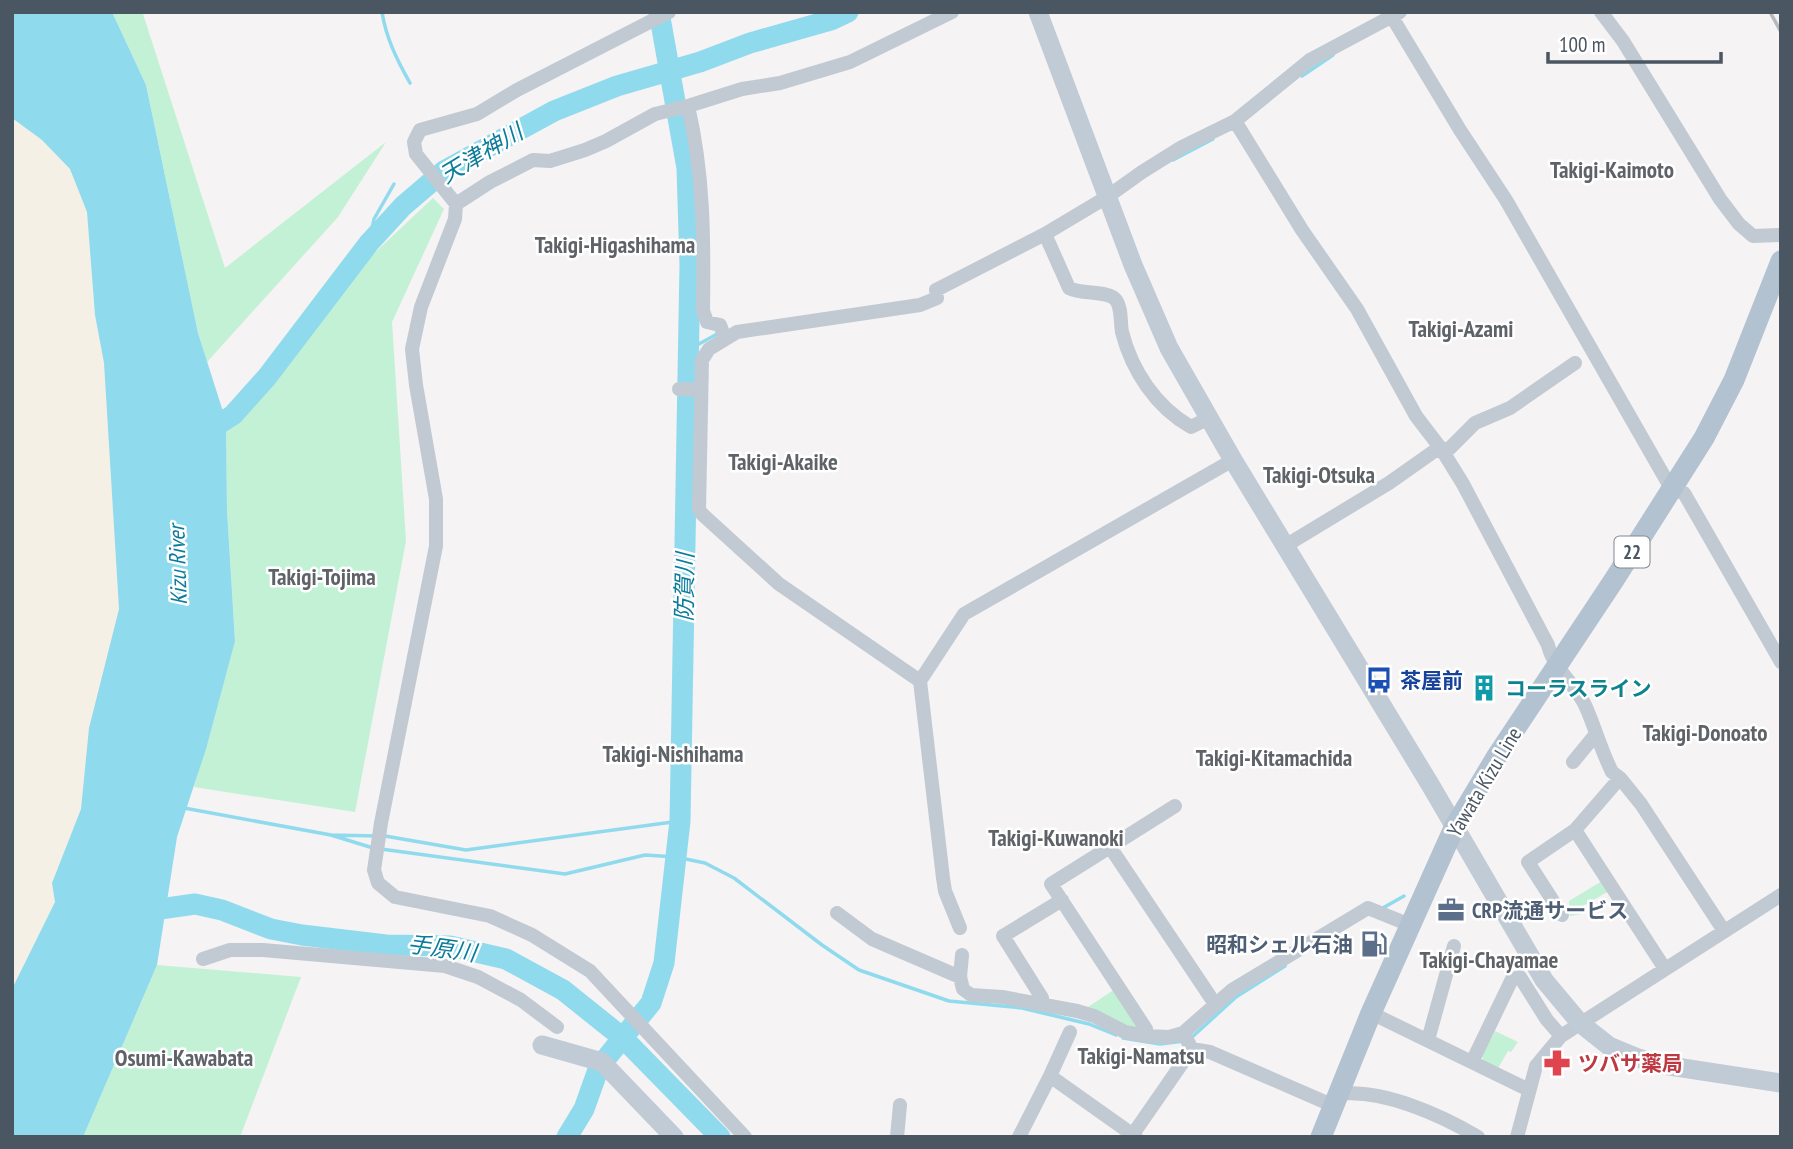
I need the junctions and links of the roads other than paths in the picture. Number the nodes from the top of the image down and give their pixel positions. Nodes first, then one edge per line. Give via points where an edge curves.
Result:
1 (668, 12) edge
2 (952, 12) edge
3 (1038, 12) edge
4 (1601, 12) edge
5 (646, 17) edge
6 (1395, 18) edge
7 (688, 106) junction
8 (1237, 124) junction
9 (1107, 197) junction
10 (456, 204) junction
11 (1781, 235) edge
12 (1047, 239) junction
13 (1781, 261) edge
14 (1777, 285) edge
15 (725, 338) junction
16 (1576, 363) dead end
17 (679, 389) dead end
18 (699, 390) junction
19 (1209, 418) junction
20 (1442, 450) junction
21 (1233, 460) junction
22 (1672, 490) junction
23 (1285, 546) junction
24 (1781, 662) edge
25 (1557, 664) junction
26 (920, 681) junction
27 (1596, 734) junction
28 (1575, 754) dead end
29 (1620, 778) junction
30 (1175, 806) dead end
31 (1454, 828) junction
32 (1575, 830) junction
33 (1110, 847) junction
34 (1781, 895) edge
35 (1062, 900) junction
36 (837, 913) dead end
37 (1562, 915) dead end
38 (1410, 925) junction
39 (960, 928) dead end
40 (1724, 932) junction
41 (1454, 946) dead end
42 (962, 955) dead end
43 (204, 960) dead end
44 (1665, 969) junction
45 (960, 977) junction
46 (1214, 1004) junction
47 (1043, 1005) junction
48 (1371, 1013) junction
49 (1580, 1023) junction
50 (557, 1027) dead end
51 (1070, 1032) dead end
52 (1147, 1036) junction
53 (1561, 1036) junction
54 (1187, 1041) junction
55 (1428, 1041) junction
56 (541, 1045) dead end
57 (1472, 1062) junction
58 (1050, 1076) junction
59 (1781, 1083) edge
60 (1529, 1090) junction
61 (1337, 1100) junction
62 (900, 1105) dead end
63 (1133, 1136) edge
64 (674, 1137) edge
65 (745, 1137) edge
66 (897, 1137) edge
67 (1018, 1137) edge
68 (1321, 1137) edge
69 (1478, 1137) edge
70 (1517, 1137) edge

1 - 5 street
2 - 7 street via 850,62
3 - 9 street
4 - 11 street via 1739,224 1753,236
5 - 10 street via 605,47 477,114 420,130 414,148
6 - 8 street via 1310,60
6 - 22 street via 1506,200
7 - 10 street via 655,114 585,150 550,161 533,160
7 - 15 street via 704,223 703,311 708,322 720,325
8 - 9 street via 1182,147
8 - 20 street via 1357,309 1416,416
9 - 12 street
9 - 19 street via 1169,348
10 - 65 street via 455,219 417,320 412,349 436,499 436,546 381,823 374,870 378,883 395,897 490,916 532,935 590,971
12 - 15 street via 936,290 937,298 920,305 737,332
12 - 19 street via 1069,288 1115,298 1132,359 1164,408 1191,426
13 - 14 main road, Yawata Kizu Line / 22
14 - 22 main road, Yawata Kizu Line / 22 via 1734,380
15 - 18 street via 702,360
16 - 20 street via 1510,408 1475,423 1450,448
17 - 18 street
18 - 26 street via 702,514 779,584
19 - 21 street
20 - 23 street
20 - 25 street
21 - 23 street
21 - 26 street via 964,614
22 - 24 street via 1684,493
22 - 25 main road, Yawata Kizu Line / 22
23 - 31 street
25 - 27 street via 1580,695
25 - 31 main road, Yawata Kizu Line / 22
26 - 39 street via 945,891
27 - 28 street
27 - 29 street via 1612,772
29 - 32 street
29 - 40 street
30 - 33 street
31 - 38 main road, Yawata Kizu Line / 22
31 - 49 street via 1544,980
32 - 37 street via 1528,862
32 - 44 street
33 - 35 street via 1051,884
33 - 46 street
34 - 40 street
35 - 47 street via 1003,936
35 - 52 street
36 - 45 street via 872,939
38 - 46 street via 1368,908
38 - 48 main road, Yawata Kizu Line / 22
40 - 44 street
41 - 55 street
42 - 45 street
43 - 50 street via 230,950 263,950 445,966 522,1000
44 - 49 street
45 - 47 street via 971,995
46 - 54 street
47 - 52 street via 1094,1016 1125,1032
48 - 55 street
48 - 61 main road, Yawata Kizu Line / 22
49 - 53 street
49 - 59 street via 1609,1046 1638,1058
51 - 58 street
52 - 54 street
53 - 57 street via 1520,977 1513,978
53 - 60 street via 1536,1066
54 - 61 street
54 - 63 street
55 - 57 street
56 - 64 street via 602,1062
57 - 60 street
58 - 63 street
58 - 67 street
60 - 70 street
61 - 68 main road, Yawata Kizu Line / 22
61 - 69 street via 1353,1093 1411,1105
62 - 66 street

